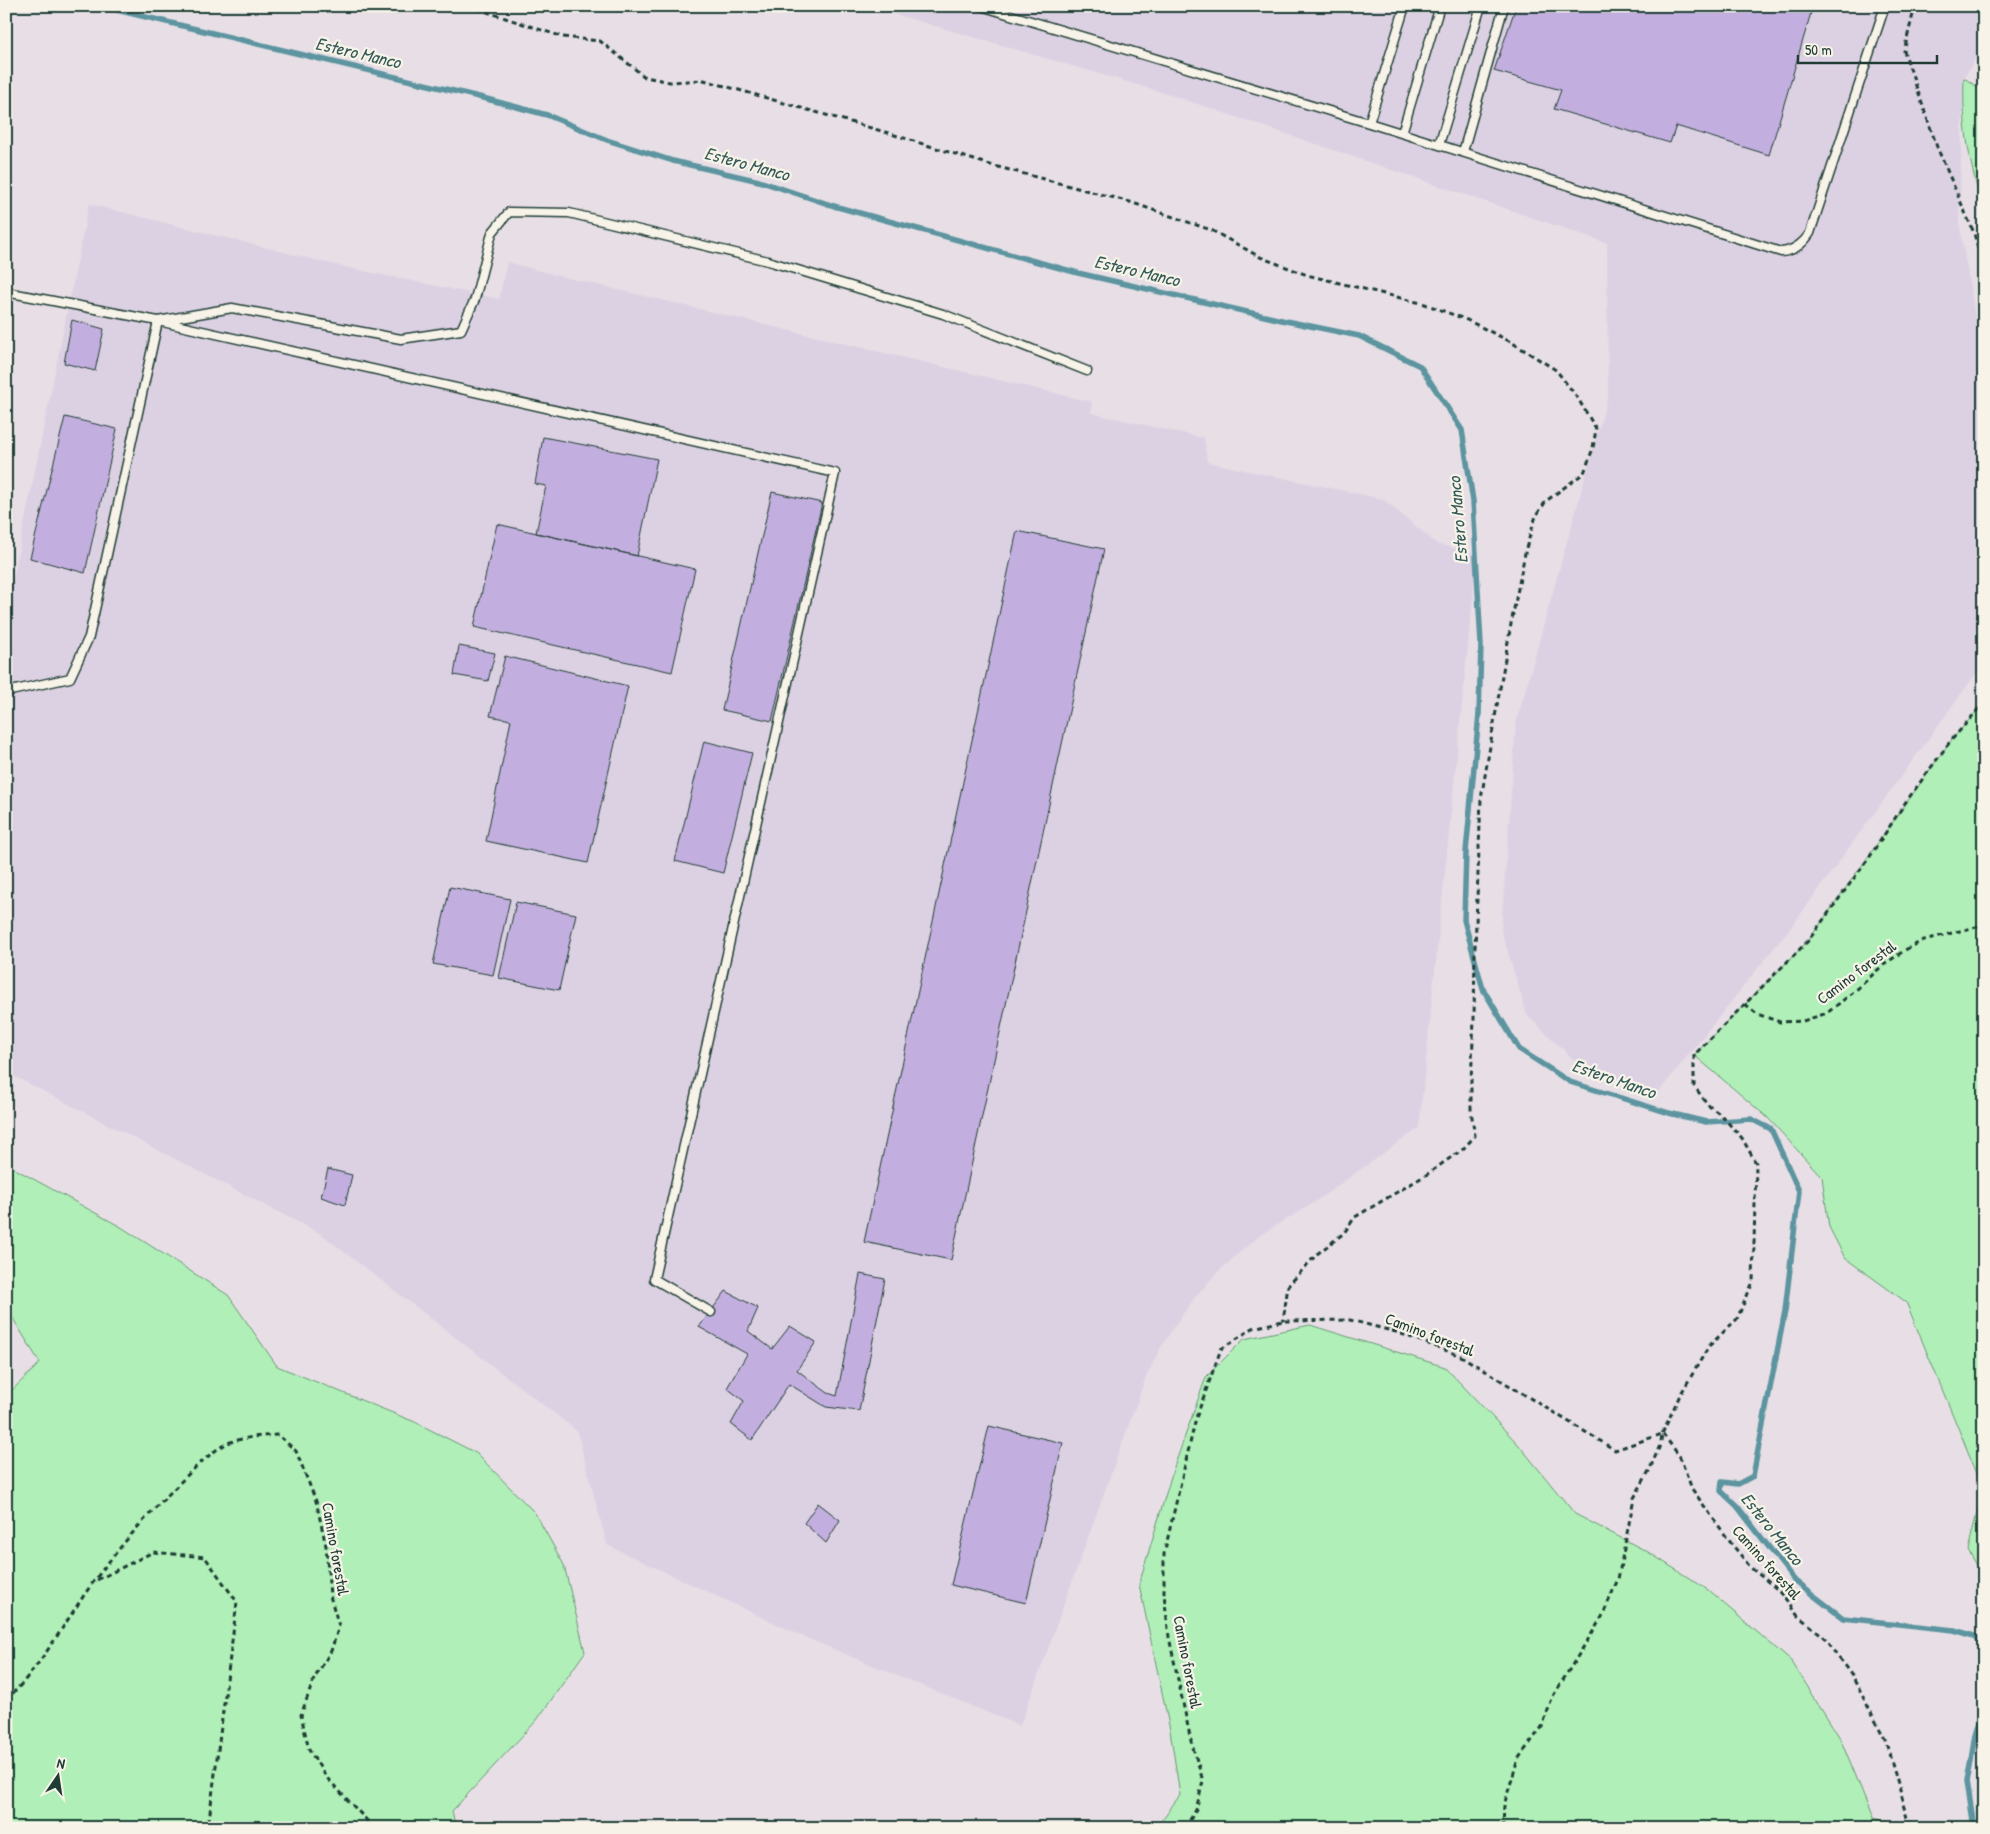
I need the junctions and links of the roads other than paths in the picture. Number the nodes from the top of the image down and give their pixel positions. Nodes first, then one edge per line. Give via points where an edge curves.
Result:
1 (981, 6) edge
2 (1405, 6) edge
3 (1440, 6) edge
4 (1480, 6) edge
5 (1504, 6) edge
6 (1885, 6) edge
7 (1369, 123) junction
8 (1402, 133) junction
9 (1439, 145) junction
10 (1463, 152) junction
11 (6, 292) edge
12 (158, 321) junction
13 (1087, 371) dead end
14 (6, 692) edge
15 (711, 1312) dead end

1 - 7 lane
2 - 7 lane
3 - 8 lane
4 - 9 lane
5 - 10 lane
6 - 10 lane via 1810,233 1789,251 1770,249
7 - 8 lane
8 - 9 lane
9 - 10 lane
11 - 12 lane
12 - 13 lane via 232,308 401,339 462,330 475,299 492,233 509,212 569,213 768,260 943,314
12 - 14 lane via 89,637 70,678
12 - 15 lane via 835,473 654,1279

